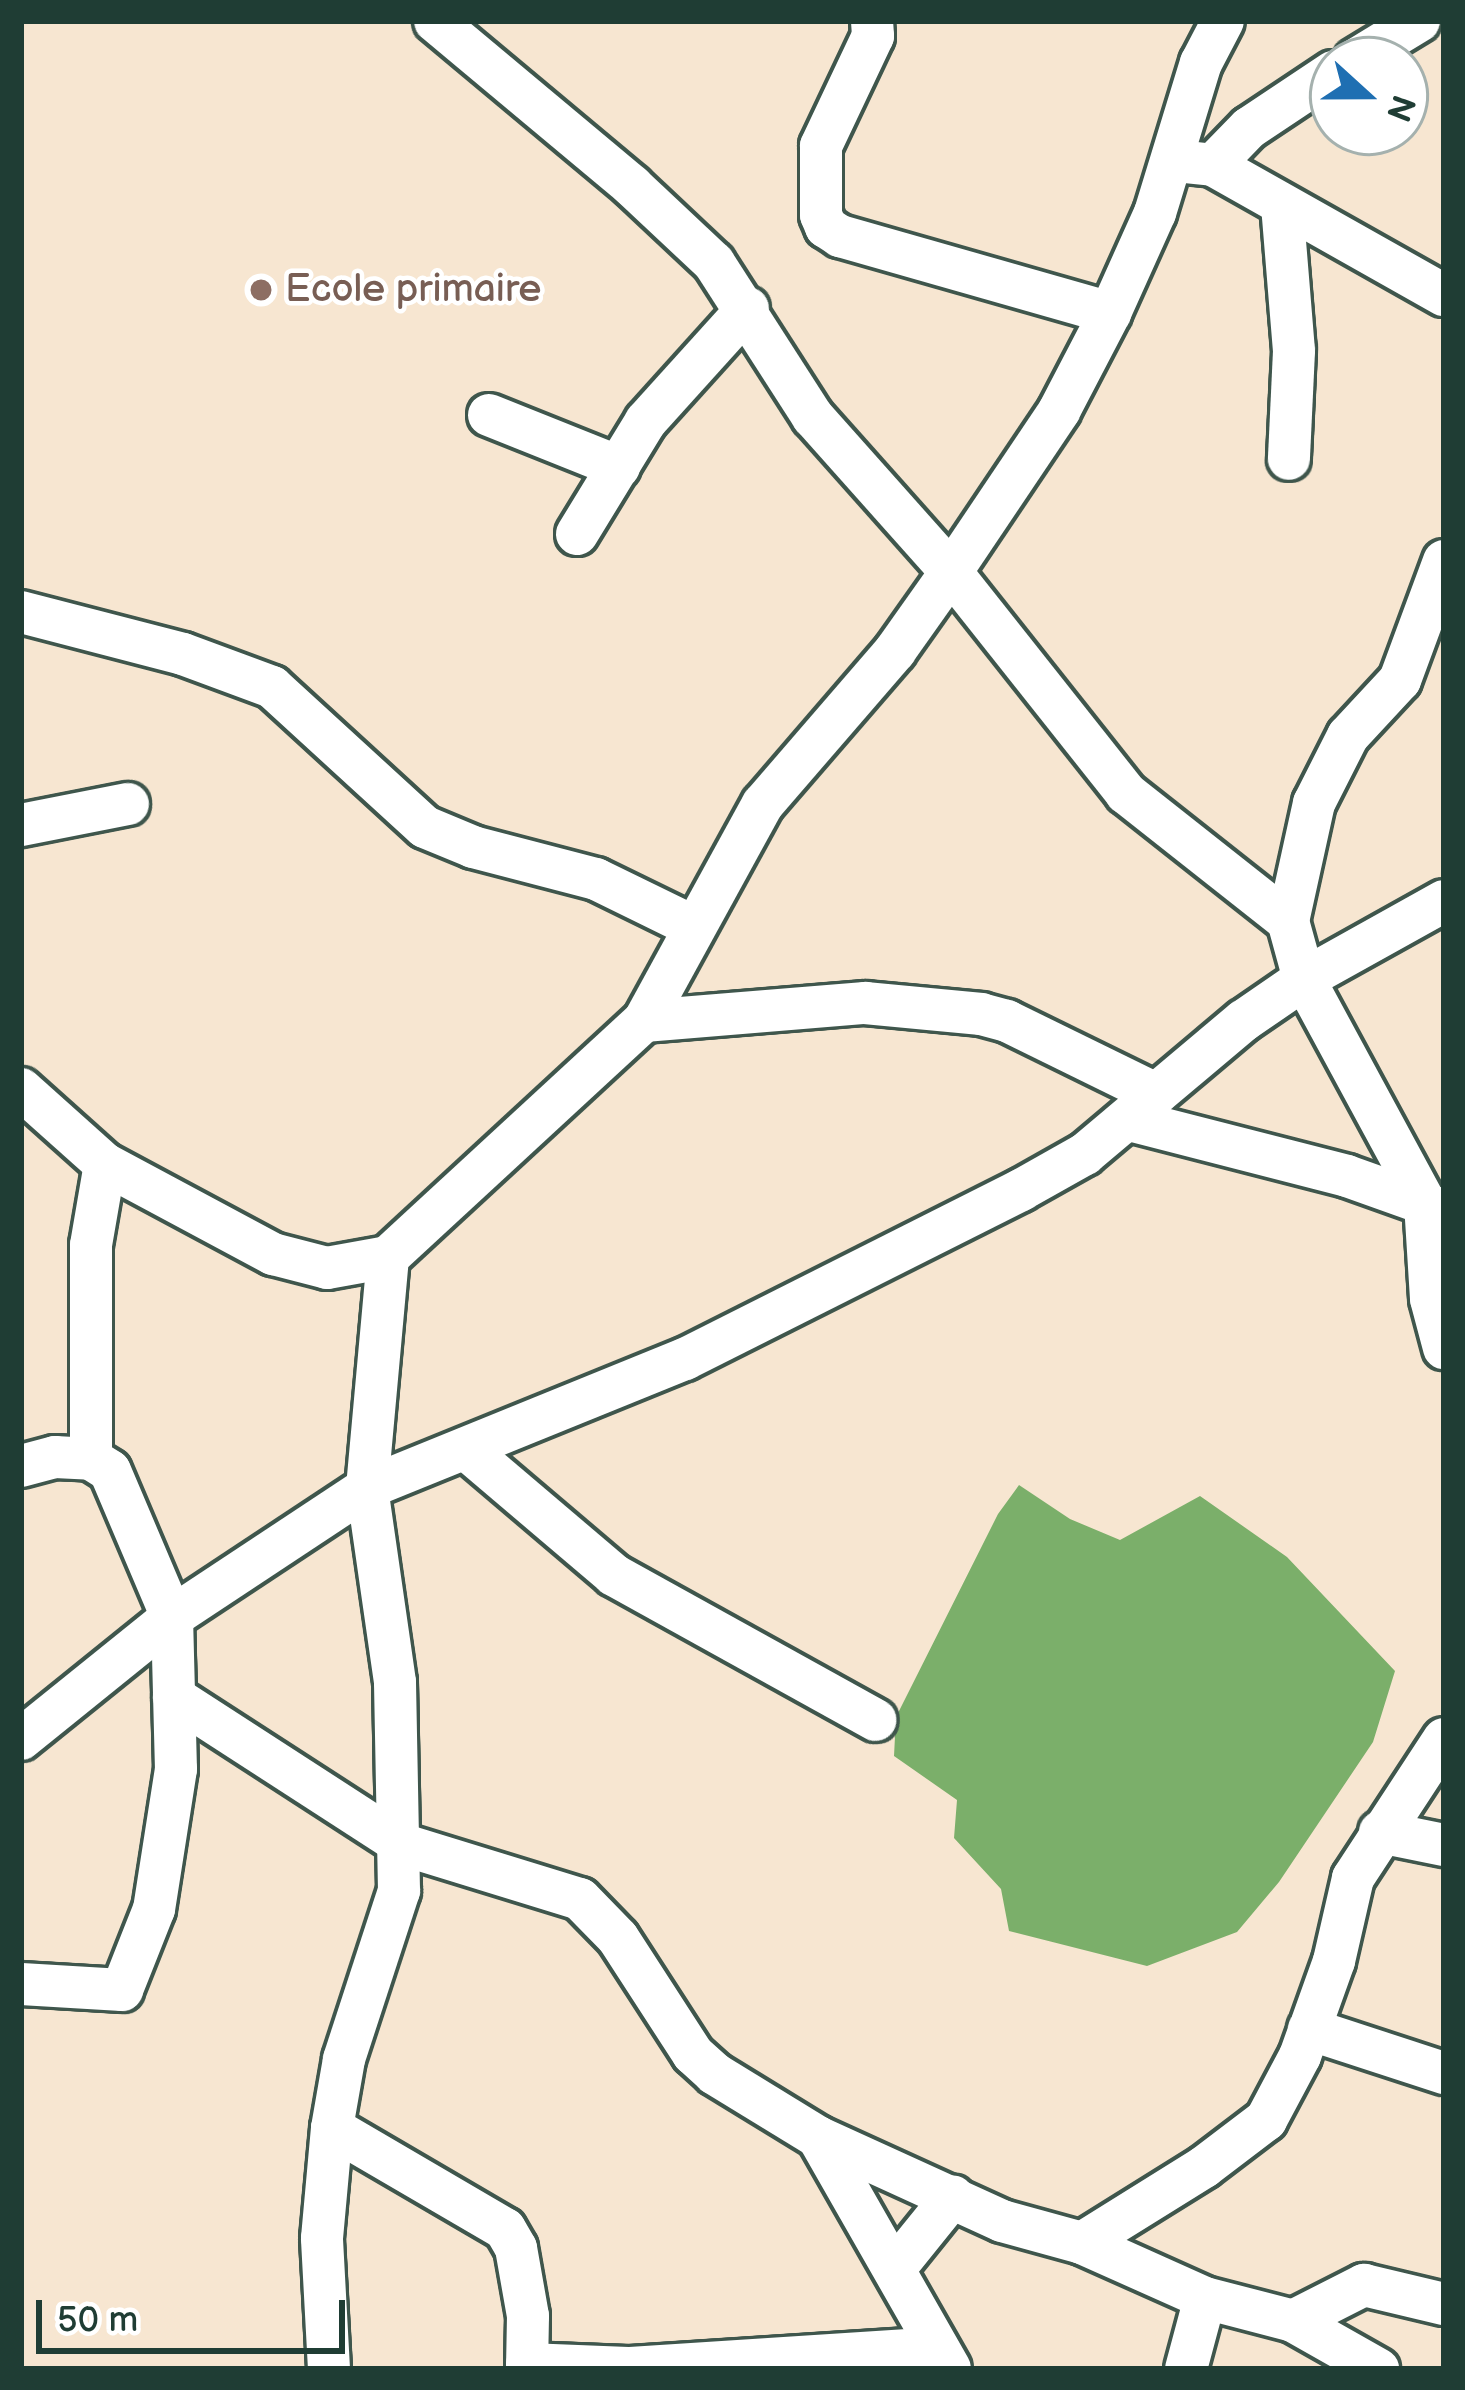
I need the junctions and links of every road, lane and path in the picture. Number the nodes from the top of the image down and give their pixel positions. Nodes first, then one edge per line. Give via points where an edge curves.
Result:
1 (435, 21) edge
2 (872, 21) edge
3 (1183, 21) edge
4 (1223, 21) edge
5 (1201, 62) junction
6 (1309, 88) edge
7 (1193, 163) junction
8 (1282, 205) junction
9 (1444, 295) edge
10 (748, 308) junction
11 (1110, 313) junction
12 (489, 415) dead end
13 (1289, 459) dead end
14 (619, 467) junction
15 (577, 534) dead end
16 (1444, 561) edge
17 (951, 572) junction
18 (21, 612) edge
19 (128, 804) dead end
20 (21, 825) edge
21 (1444, 901) edge
22 (1288, 921) junction
23 (694, 927) junction
24 (1304, 979) junction
25 (644, 1021) junction
26 (21, 1089) edge
27 (1143, 1107) junction
28 (105, 1164) junction
29 (1435, 1207) edge
30 (388, 1257) junction
31 (1444, 1348) edge
32 (466, 1450) junction
33 (91, 1459) junction
34 (21, 1466) edge
35 (367, 1488) junction
36 (172, 1617) junction
37 (174, 1697) junction
38 (876, 1720) dead end
39 (21, 1739) edge
40 (1444, 1739) edge
41 (1380, 1832) junction
42 (400, 1844) junction
43 (1444, 1845) edge
44 (21, 1984) edge
45 (1309, 2029) junction
46 (1444, 2073) edge
47 (332, 2128) junction
48 (818, 2138) junction
49 (953, 2196) junction
50 (1082, 2243) junction
51 (895, 2268) junction
52 (1205, 2298) junction
53 (1444, 2304) edge
54 (1293, 2321) junction
55 (944, 2358) edge
56 (527, 2367) edge
57 (329, 2369) edge
58 (1186, 2369) edge
59 (1378, 2369) edge

1 - 10 street via 632,186 714,263
2 - 11 street via 873,36 821,146 826,226
3 - 5 street
4 - 5 street
5 - 7 street
6 - 7 street
7 - 8 street
7 - 11 street
8 - 9 street
8 - 13 street via 1294,351
10 - 14 street via 646,421
10 - 17 street via 812,417
11 - 17 street via 1060,411
12 - 14 street
14 - 15 street
16 - 22 street via 1400,680 1348,736 1314,803
17 - 22 street via 1126,793
17 - 23 street via 895,651 763,804
18 - 23 street via 183,654 272,688 425,827 596,879
19 - 20 street
21 - 24 street
22 - 24 street
23 - 25 street
24 - 27 street
24 - 29 street
25 - 27 street via 865,1003 981,1014 1007,1021
25 - 30 street
26 - 28 street
27 - 29 street
27 - 32 street via 1021,1190 685,1359
28 - 30 street via 273,1254 327,1268
28 - 33 street via 91,1244
29 - 31 street via 1431,1299
30 - 35 street
32 - 35 street
32 - 38 street via 614,1575
33 - 34 street
33 - 36 street via 110,1471
35 - 36 street
35 - 42 street via 395,1682
36 - 37 street
36 - 39 street
37 - 42 street
37 - 44 street via 176,1769 154,1909 122,1990
40 - 41 street
41 - 43 street
41 - 45 street via 1353,1878
42 - 47 street via 397,1910 344,2059
42 - 48 street via 580,1899 618,1938 693,2054
45 - 46 street
45 - 50 street via 1288,2087 1265,2120
47 - 56 street via 505,2229 528,2316
47 - 57 street via 322,2238
48 - 49 street
48 - 51 street
49 - 50 street via 1002,2221
49 - 51 street
50 - 52 street
51 - 55 street
52 - 54 street
52 - 58 street
53 - 54 street via 1364,2285
54 - 59 street
55 - 56 street

